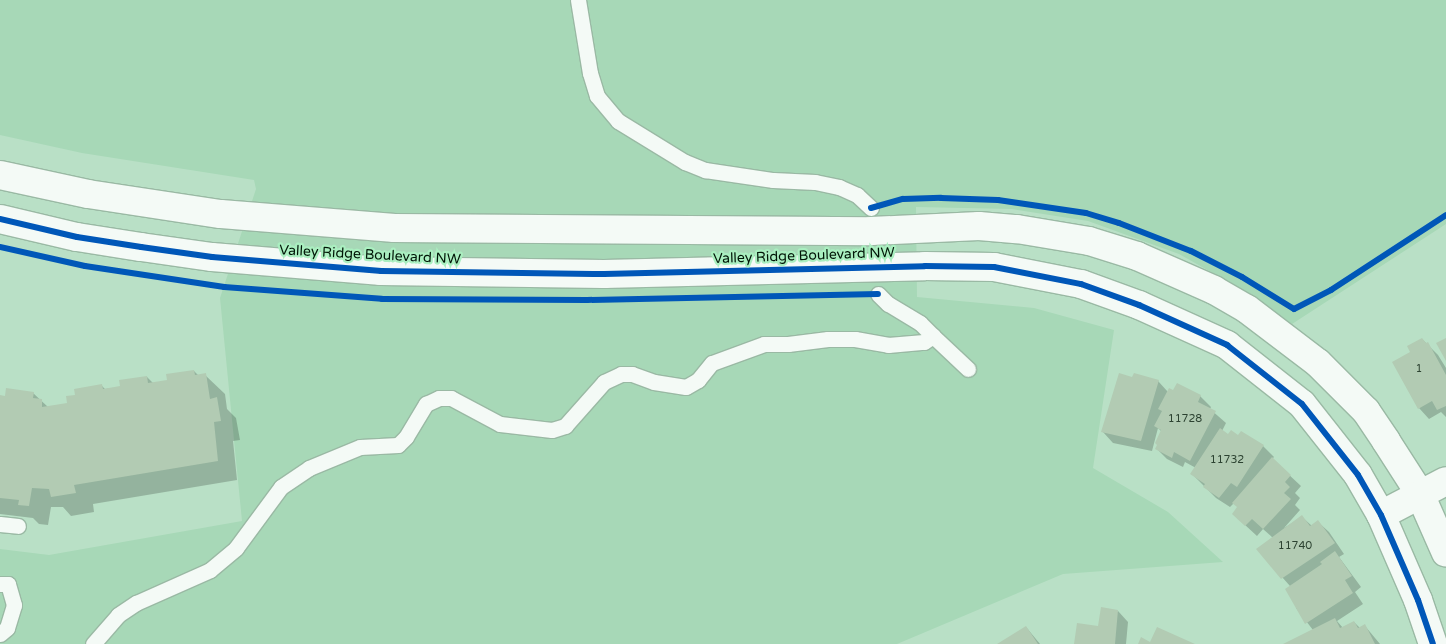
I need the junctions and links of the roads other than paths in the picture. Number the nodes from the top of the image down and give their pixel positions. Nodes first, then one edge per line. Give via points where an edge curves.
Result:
1 (578, 0) edge
2 (0, 175) edge
3 (871, 208) dead end
4 (0, 219) edge
5 (878, 294) dead end
6 (933, 336) junction
7 (968, 369) dead end
8 (1446, 481) edge
9 (1420, 494) junction
10 (1381, 515) junction
11 (0, 524) edge
12 (18, 526) dead end
13 (1446, 553) edge
14 (0, 584) edge
15 (0, 634) edge
16 (93, 644) edge
17 (1433, 644) edge

1 - 3 lane via 590,73 598,96 618,121 684,162 705,170 773,180 815,182 857,195
2 - 9 street, Valley Ridge Boulevard NW via 170,208 394,228 872,231 979,226 1089,241 1136,256 1214,290 1247,308 1287,338 1318,363 1366,411
4 - 10 street, Valley Ridge Boulevard NW via 77,237 185,253 382,271 604,274 925,266 994,267 1054,277 1139,304 1227,345 1302,404 1358,475
5 - 6 lane
6 - 7 lane
6 - 16 lane via 924,342 888,345 828,338 764,344 712,362 698,380 686,387 621,374 604,382 565,426 552,430 500,424 452,398 438,398 426,404 406,438 398,445 360,447 309,468 282,487 236,548 210,570 136,603 118,616
8 - 9 street
9 - 10 street
9 - 13 street, Valley Ridge Boulevard NW
10 - 17 street, Valley Ridge Boulevard NW via 1418,600
11 - 12 lane
14 - 15 lane via 8,584 14,605 7,628

